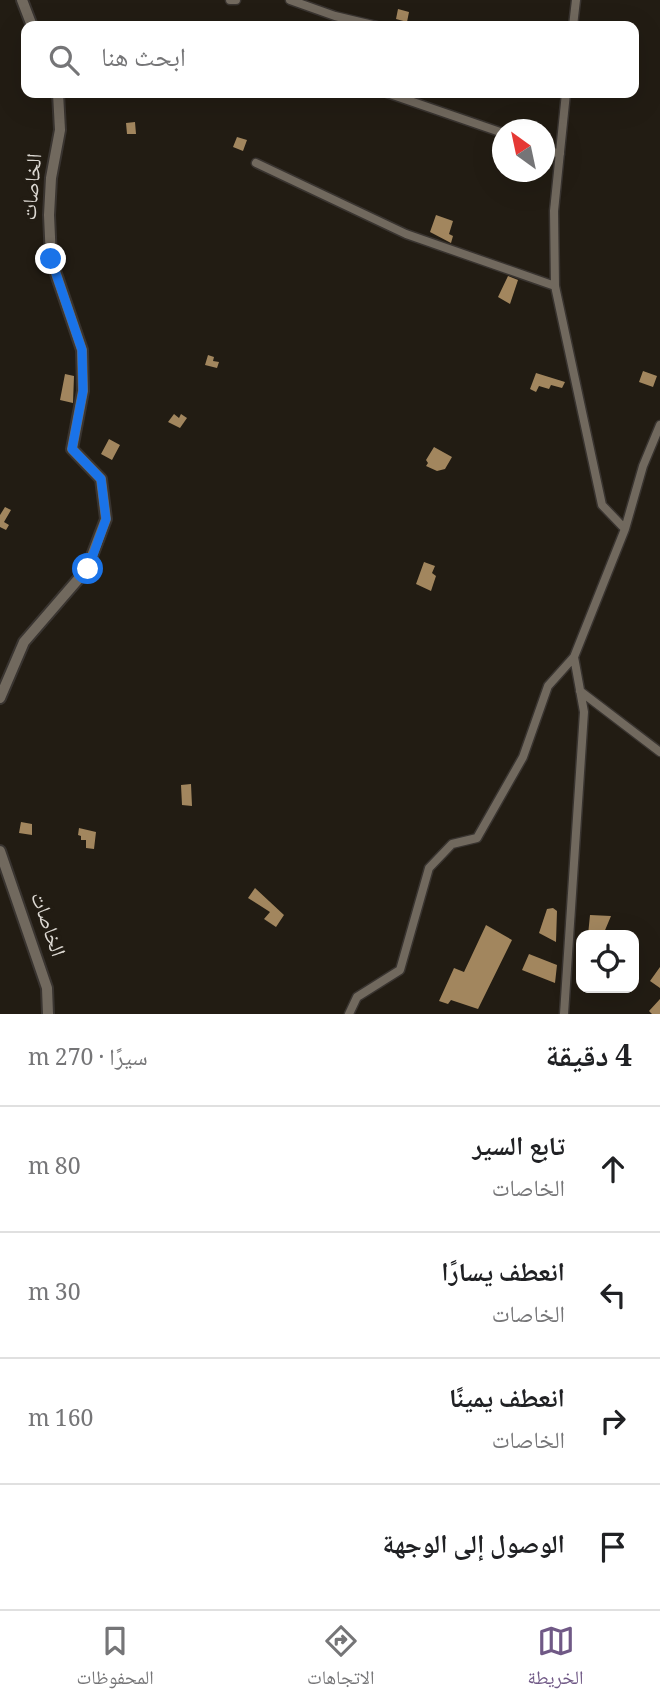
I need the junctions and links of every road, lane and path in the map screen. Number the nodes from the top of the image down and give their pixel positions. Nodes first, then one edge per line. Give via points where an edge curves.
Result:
1 (22, 0) edge
2 (230, 0) edge
3 (236, 0) edge
4 (290, 0) edge
5 (576, 0) edge
6 (30, 21) edge
7 (356, 21) edge
8 (574, 21) edge
9 (58, 98) edge
10 (401, 98) edge
11 (566, 98) edge
12 (492, 130) edge
13 (555, 152) edge
14 (560, 154) junction
15 (256, 163) dead end
16 (555, 286) junction
17 (660, 425) edge
18 (625, 529) junction
19 (574, 657) junction
20 (580, 691) junction
21 (0, 698) edge
22 (660, 752) edge
23 (0, 851) edge
24 (48, 1014) edge
25 (349, 1014) edge
26 (564, 1014) edge

1 - 6 street
2 - 3 street
4 - 7 street
5 - 8 street
9 - 21 street, الخاصات via 60,130 48,215 51,259 82,350 83,391 72,449 101,479 106,519 88,569 24,642
10 - 12 street
11 - 14 street
13 - 14 street
14 - 16 street via 554,211
15 - 16 street via 406,234
16 - 18 street via 602,505
17 - 18 street
18 - 19 street
19 - 20 street
19 - 25 street via 548,685 523,757 477,838 452,844 429,868 400,970 357,997
20 - 22 street
20 - 26 street via 584,712
23 - 24 street, الخاصات via 47,988

